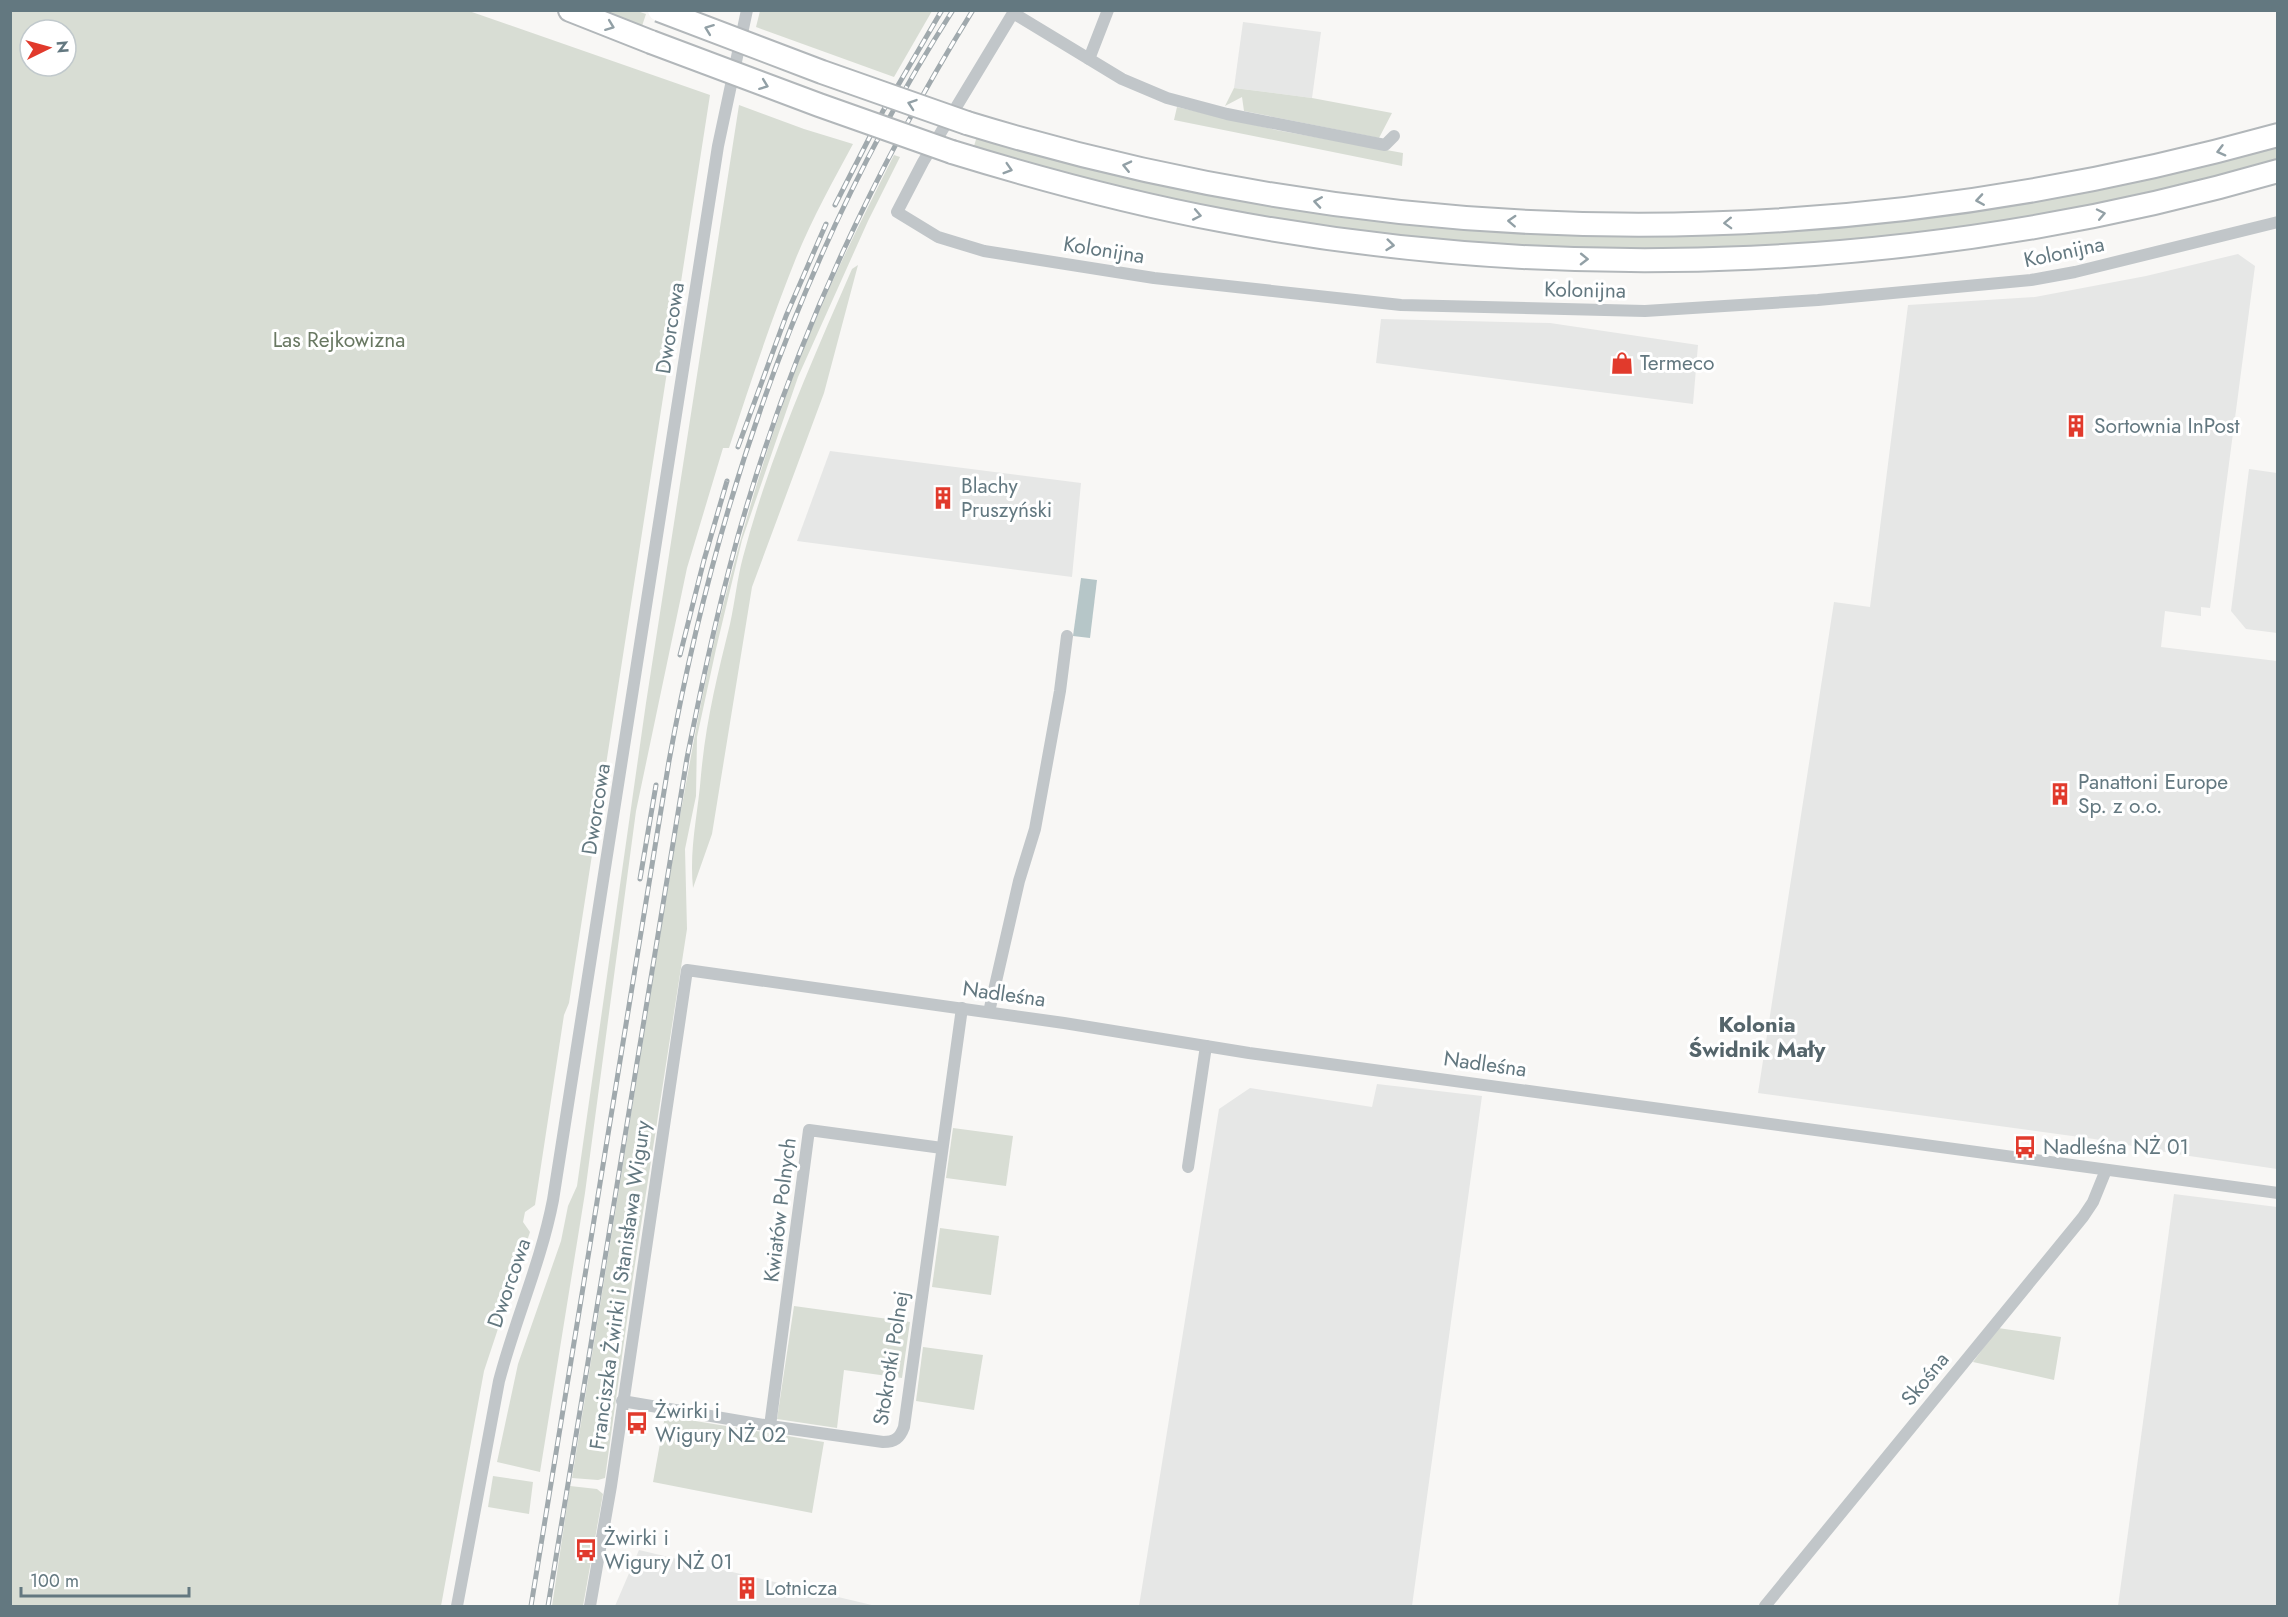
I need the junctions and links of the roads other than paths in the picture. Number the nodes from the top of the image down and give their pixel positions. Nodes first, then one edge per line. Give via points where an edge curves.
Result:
1 (570, 10) edge
2 (659, 10) edge
3 (747, 10) edge
4 (1108, 10) edge
5 (1014, 12) edge
6 (1089, 59) junction
7 (2277, 135) edge
8 (1394, 136) dead end
9 (2277, 173) edge
10 (2277, 222) edge
11 (1067, 636) dead end
12 (687, 970) joint
13 (962, 1008) junction
14 (989, 1012) junction
15 (1206, 1046) junction
16 (942, 1148) junction
17 (1188, 1167) dead end
18 (2106, 1170) junction
19 (2277, 1194) edge
20 (622, 1401) junction
21 (770, 1426) junction
22 (457, 1606) edge
23 (590, 1606) edge
24 (1765, 1606) edge

1 -> 9 highway, bridge via 952,152 1101,194 1253,226 1435,250 1665,260 1766,257 1898,246 2080,218
7 -> 2 highway, bridge via 2116,176 1886,213 1787,221 1617,225 1450,217 1265,194 1105,161 968,123
3 - 22 street, Dworcowa via 718,146 553,1200 543,1249 499,1381
4 - 6 street
5 - 6 street
5 - 10 street, Kolonijna via 897,212 938,237 984,251 1154,278 1401,304 1645,311 2031,280
6 - 8 street via 1143,89 1196,107 1384,145
11 - 14 street via 1035,829
12 - 13 street, Nadleśna
12 - 20 street, Franciszka Żwirki i Stanisława Wigury
13 - 14 street, Nadleśna
13 - 16 street, Stokrotki Polnej
14 - 15 street, Nadleśna
15 - 17 street
15 - 18 street, Nadleśna
16 - 21 street, Stokrotki Polnej via 901,1434 891,1442 883,1442
16 - 21 street, Kwiatów Polnych via 809,1130
18 - 19 street, Nadleśna
18 - 24 street, Skośna via 2083,1217
20 - 21 street, Stokrotki Polnej
20 - 23 street, Franciszka Żwirki i Stanisława Wigury

